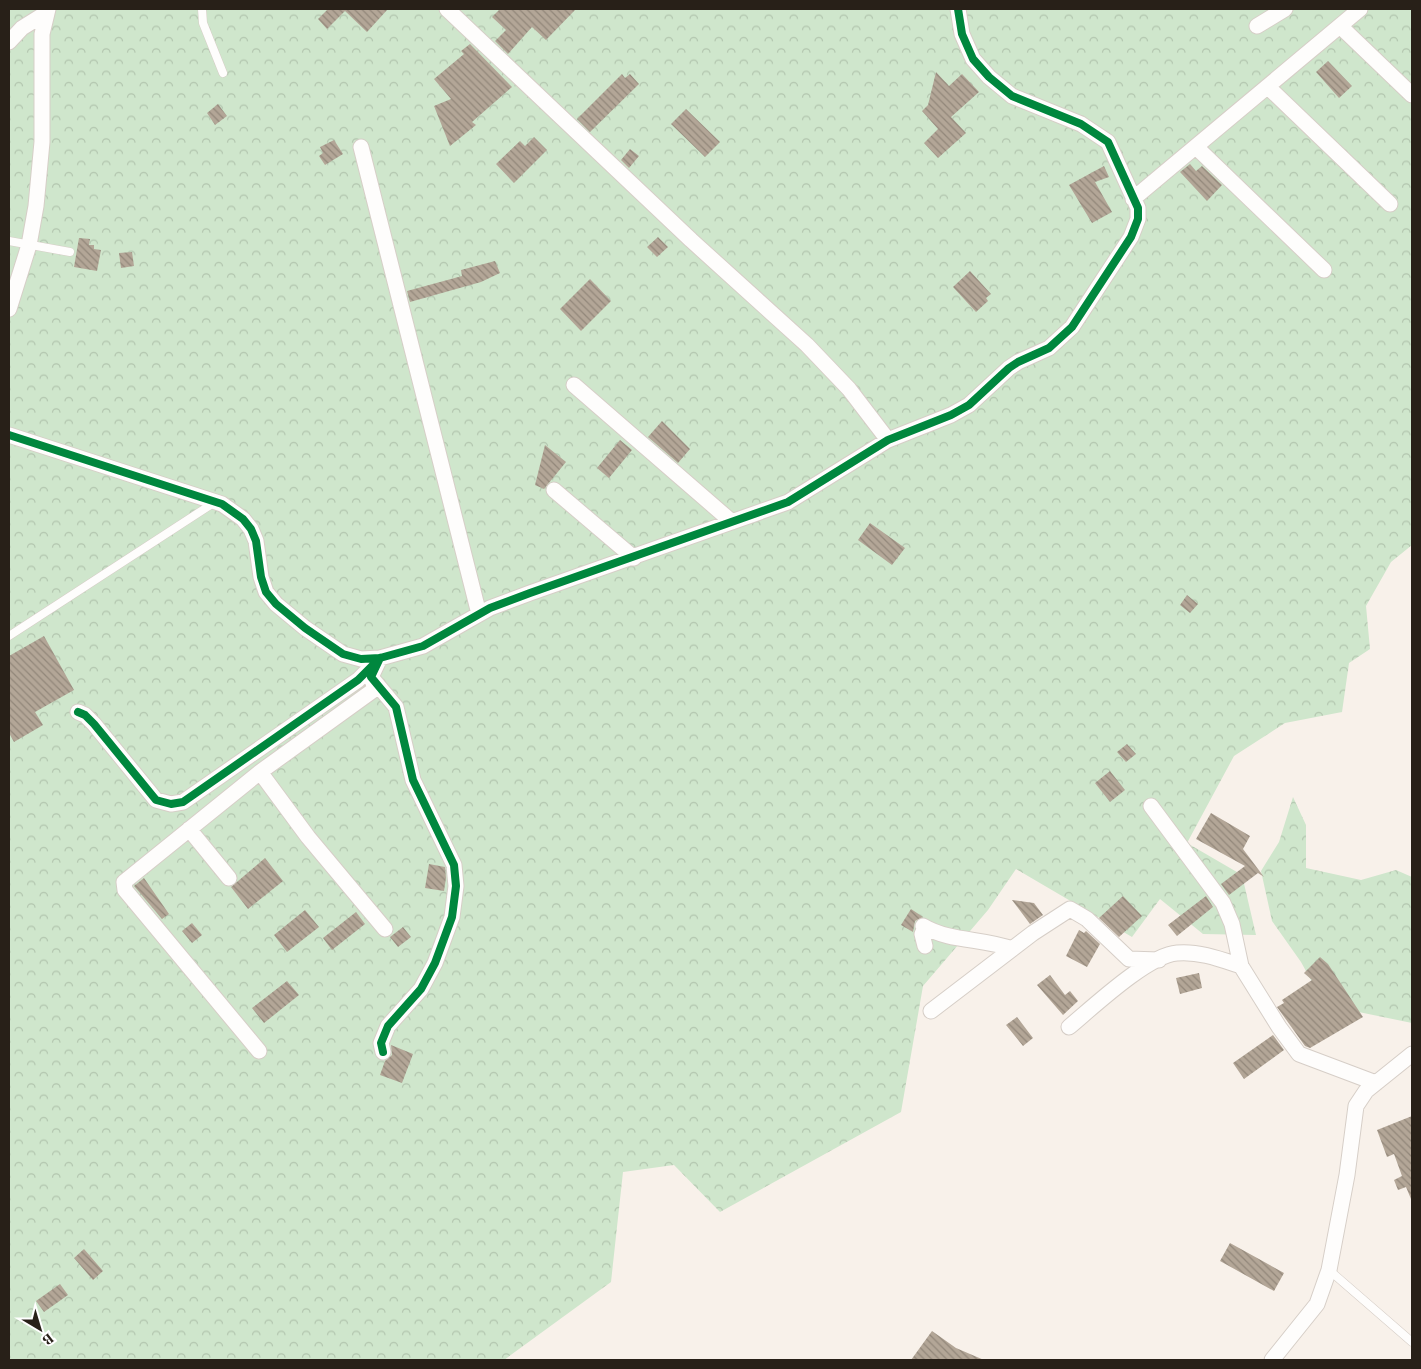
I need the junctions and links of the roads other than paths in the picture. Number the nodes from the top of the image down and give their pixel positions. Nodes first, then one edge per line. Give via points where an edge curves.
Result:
1 (202, 9) edge
2 (447, 9) edge
3 (958, 9) edge
4 (1285, 9) edge
5 (1360, 9) edge
6 (47, 11) edge
7 (1257, 26) dead end
8 (1340, 26) junction
9 (9, 42) edge
10 (223, 73) dead end
11 (1268, 87) junction
12 (1412, 95) edge
13 (361, 147) dead end
14 (1196, 147) junction
15 (1133, 199) junction
16 (1390, 204) dead end
17 (9, 241) edge
18 (29, 245) junction
19 (70, 252) dead end
20 (1324, 270) dead end
21 (9, 309) edge
22 (574, 385) dead end
23 (9, 435) edge
24 (888, 440) junction
25 (554, 490) dead end
26 (215, 502) junction
27 (732, 522) junction
28 (634, 558) junction
29 (479, 614) junction
30 (9, 636) edge
31 (380, 658) junction
32 (371, 677) junction
33 (78, 712) dead end
34 (260, 772) junction
35 (1151, 806) dead end
36 (188, 829) junction
37 (229, 878) dead end
38 (385, 929) dead end
39 (925, 946) dead end
40 (1012, 949) junction
41 (1160, 960) junction
42 (1241, 966) junction
43 (931, 1011) dead end
44 (1069, 1027) dead end
45 (259, 1051) dead end
46 (383, 1052) dead end
47 (1412, 1054) edge
48 (1376, 1083) junction
49 (1329, 1270) junction
50 (1412, 1342) edge
51 (1272, 1360) edge

1 - 10 lane via 203,23
2 - 24 street via 807,345 849,389
3 - 15 street via 962,34 973,59 989,77 1012,96 1081,124 1108,142
4 - 7 street
5 - 8 street
6 - 9 street via 22,28
6 - 18 street via 42,34 42,142
8 - 11 street
8 - 12 street
11 - 14 street
11 - 16 street
13 - 29 street
14 - 15 street
14 - 20 street
15 - 24 street via 1138,208 1138,219 1132,237 1064,336 1049,348 1018,362 969,405
17 - 18 lane
18 - 19 lane
18 - 21 street
22 - 27 street
23 - 26 street
24 - 27 street via 788,502
25 - 28 street
26 - 30 lane
26 - 31 street via 233,510 251,529 263,584 276,604 344,654 361,659
27 - 28 street
28 - 29 street
29 - 31 street via 423,646
31 - 32 street
31 - 33 street via 350,685 183,802 171,804 156,800 94,724 85,714
32 - 34 street via 376,689
32 - 46 street via 396,707 413,780 454,865 456,886 452,917 435,963 421,989 388,1026 381,1043
34 - 36 street
34 - 38 street via 308,837
35 - 42 street via 1223,904 1232,924
36 - 37 street
36 - 45 street via 124,882 124,886 159,933
39 - 40 street via 924,927 951,937
40 - 41 street via 1070,909 1087,920 1129,959
40 - 43 street
41 - 42 street via 1176,953 1213,956
41 - 44 street via 1135,973
42 - 48 street via 1300,1054
47 - 48 street
48 - 49 street via 1356,1106 1352,1118 1347,1175
49 - 50 lane
49 - 51 street via 1318,1304

